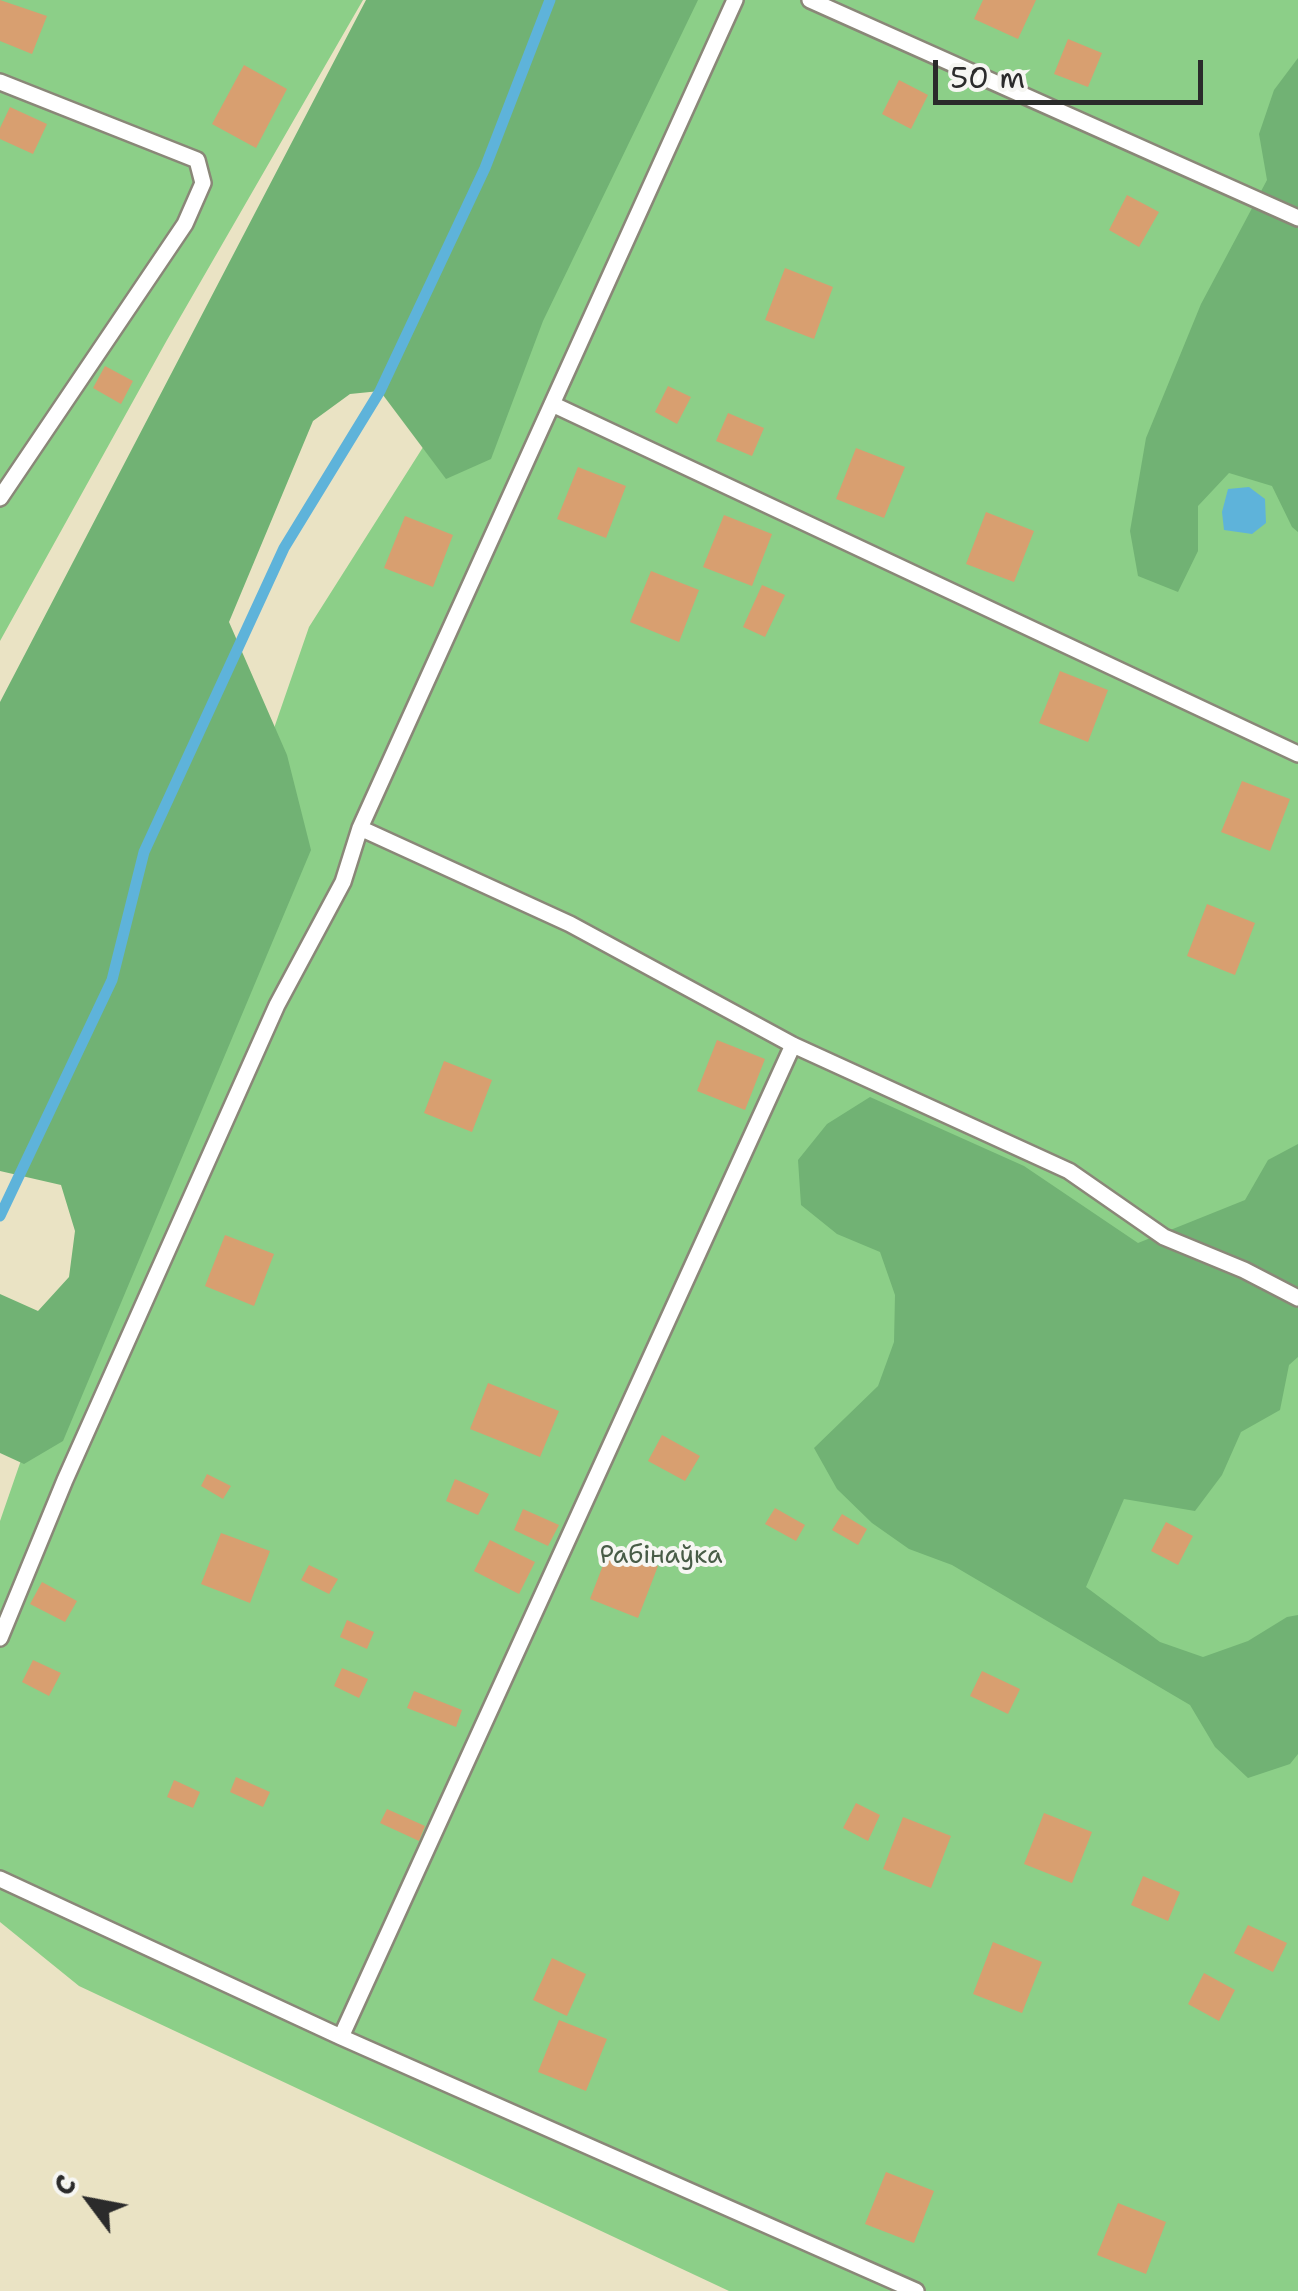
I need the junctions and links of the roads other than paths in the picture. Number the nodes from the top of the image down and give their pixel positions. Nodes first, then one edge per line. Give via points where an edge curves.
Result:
1 (735, 0) edge
2 (810, 0) edge
3 (0, 82) edge
4 (1298, 218) edge
5 (552, 404) junction
6 (0, 498) edge
7 (1298, 754) edge
8 (360, 828) junction
9 (793, 1045) junction
10 (1298, 1298) edge
11 (0, 1638) edge
12 (0, 1879) edge
13 (341, 2036) junction
14 (916, 2291) edge

1 - 5 lane
2 - 4 lane
3 - 6 lane via 197,160 203,184 184,224
5 - 7 lane
5 - 8 lane
8 - 9 lane via 570,924
8 - 11 lane via 343,882 277,1005
9 - 10 lane via 1069,1172 1164,1237
9 - 13 lane
12 - 13 lane
13 - 14 lane

